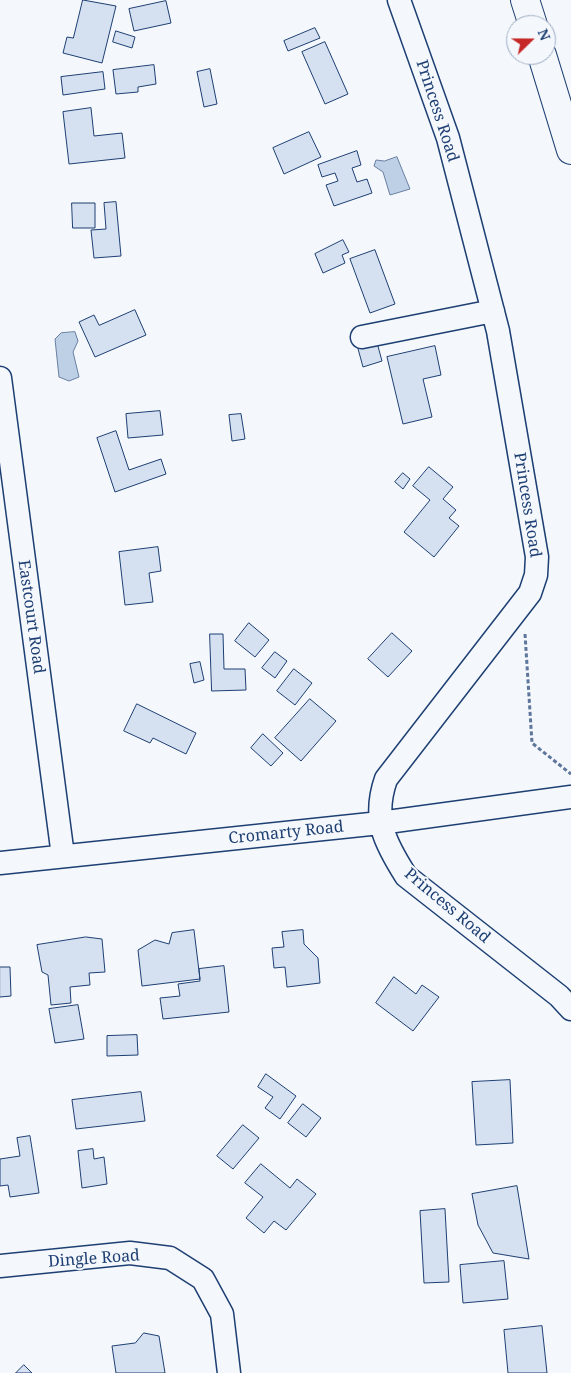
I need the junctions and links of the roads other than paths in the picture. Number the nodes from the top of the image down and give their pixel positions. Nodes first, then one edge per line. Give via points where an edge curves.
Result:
1 (399, 0) edge
2 (525, 0) edge
3 (530, 15) edge
4 (545, 65) edge
5 (571, 150) edge
6 (493, 311) junction
7 (362, 336) dead end
8 (0, 378) edge
9 (2, 416) edge
10 (571, 797) edge
11 (380, 823) junction
12 (63, 856) junction
13 (0, 863) edge
14 (571, 1009) edge
15 (0, 1266) edge
16 (229, 1373) edge

1 - 6 street, Princess Road via 448,138
2 - 3 main road
4 - 5 main road
6 - 7 street
6 - 11 street, Princess Road via 537,557 536,575 530,594 386,779 380,798
8 - 9 street, Eastcourt Road
9 - 12 street, Eastcourt Road
10 - 11 street, Cromarty Road
11 - 12 street, Cromarty Road
11 - 14 street, Princess Road via 390,851 406,876 559,996
12 - 13 street, Cromarty Road
15 - 16 street, Dingle Road via 130,1253 170,1258 203,1279 222,1314

